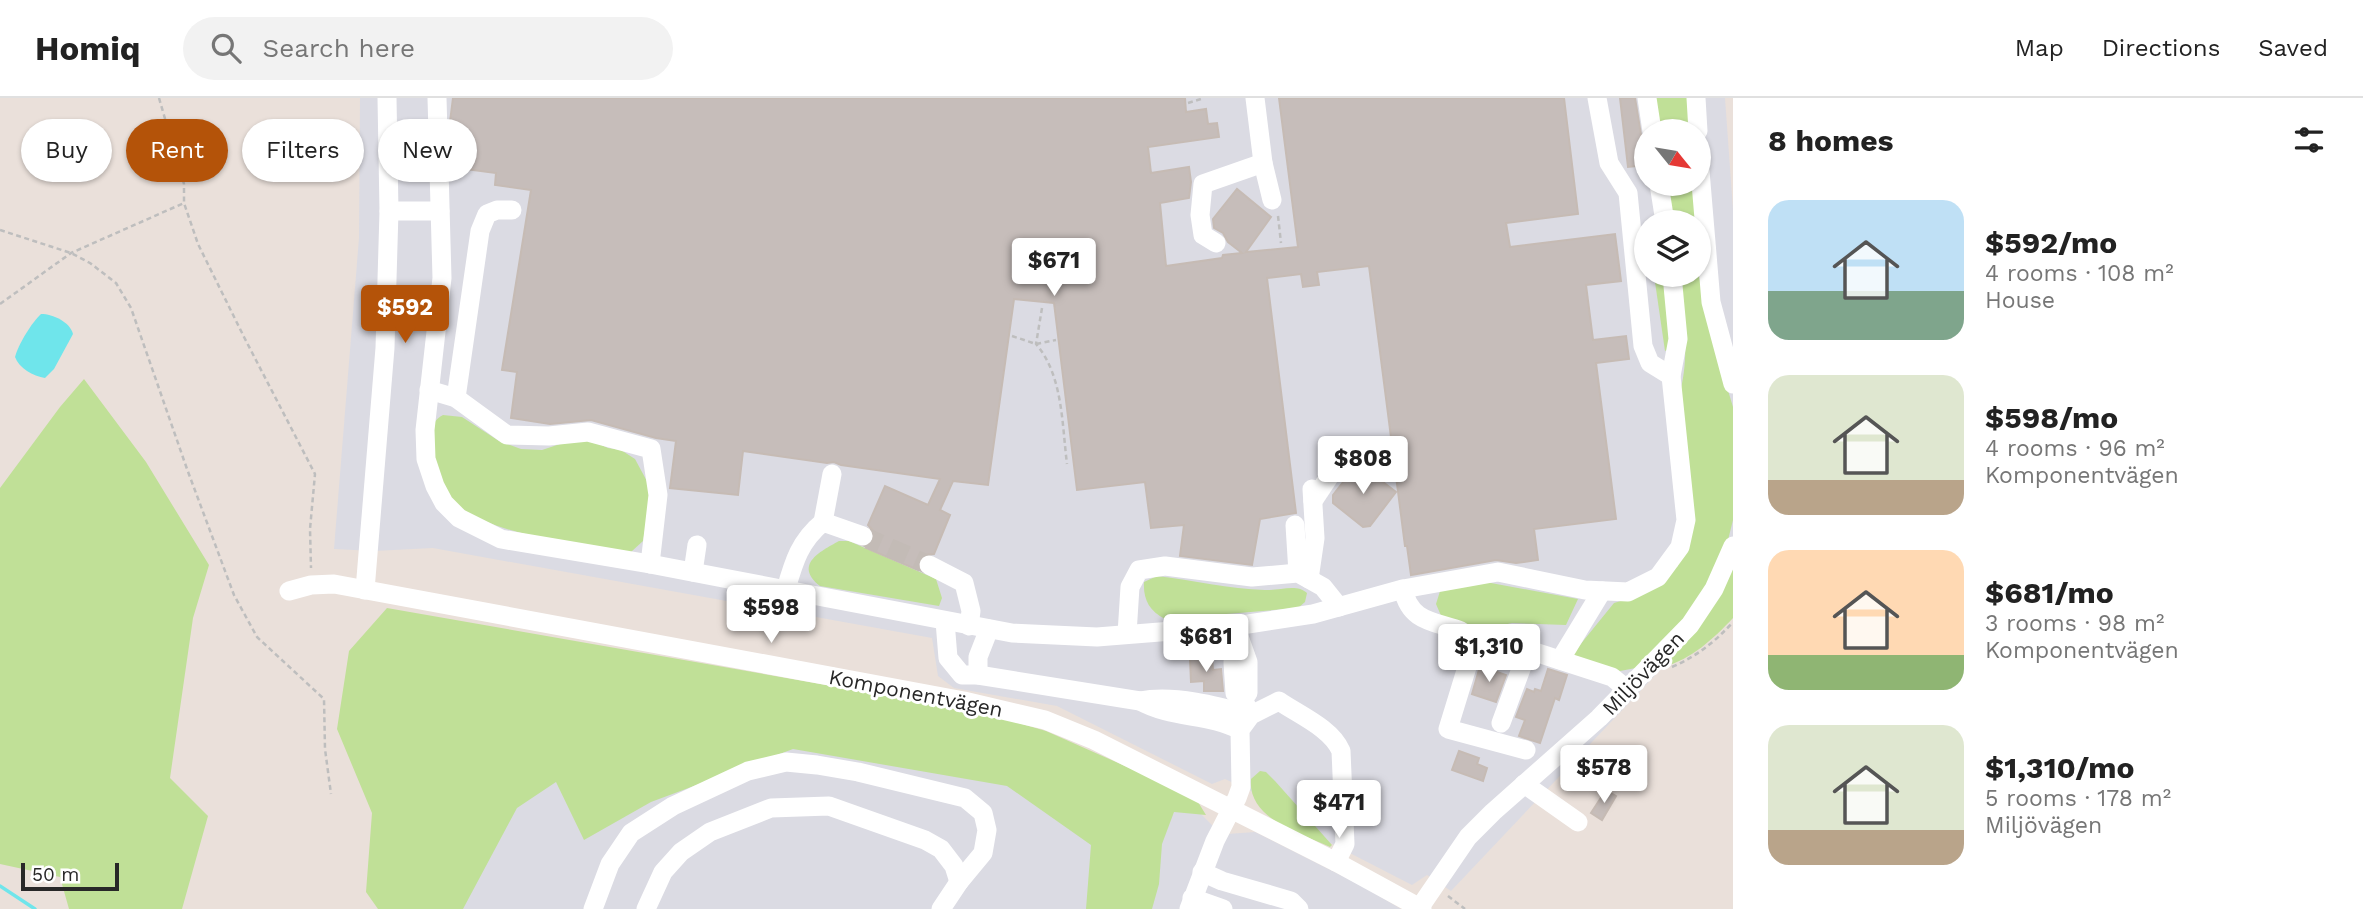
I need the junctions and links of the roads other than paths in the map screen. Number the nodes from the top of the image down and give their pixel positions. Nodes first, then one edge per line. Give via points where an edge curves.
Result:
1 (387, 98) edge
2 (437, 98) edge
3 (1255, 98) edge
4 (1597, 98) edge
5 (1647, 98) edge
6 (1696, 98) edge
7 (1650, 119) edge
8 (1697, 119) edge
9 (1262, 163) junction
10 (1634, 192) edge
11 (1628, 193) junction
12 (1702, 196) edge
13 (1272, 200) road end
14 (512, 210) dead end
15 (389, 211) junction
16 (440, 211) junction
17 (1216, 243) dead end
18 (1673, 287) edge
19 (1671, 376) junction
20 (1733, 384) edge
21 (429, 390) junction
22 (456, 398) junction
23 (1341, 459) dead end
24 (832, 474) dead end
25 (822, 522) junction
26 (1295, 525) dead end
27 (863, 536) tunnel mouth
28 (697, 545) dead end
29 (1733, 546) edge
30 (650, 564) junction
31 (929, 565) tunnel mouth
32 (693, 572) junction
33 (1303, 576) junction
34 (786, 589) junction
35 (1403, 589) junction
36 (365, 590) junction
37 (289, 591) dead end
38 (1602, 591) junction
39 (1339, 607) junction
40 (945, 621) junction
41 (969, 626) junction
42 (1235, 626) junction
43 (989, 629) junction
44 (1128, 634) junction
45 (1507, 643) dead end
46 (1528, 650) junction
47 (1560, 660) junction
48 (978, 675) junction
49 (1628, 690) junction
50 (1245, 715) junction
51 (1502, 723) dead end
52 (1526, 750) dead end
53 (1524, 784) junction
54 (1232, 809) junction
55 (1578, 822) dead end
56 (1336, 862) junction
57 (1202, 872) junction
58 (959, 882) junction
59 (1191, 904) edge
60 (1421, 908) edge
61 (593, 909) edge
62 (646, 909) edge
63 (941, 909) edge
64 (1223, 909) edge
65 (1299, 909) edge

1 - 15 street
2 - 16 street
3 - 9 street
4 - 11 street via 1609,163
5 - 7 street
6 - 8 street
9 - 13 street
9 - 17 street via 1203,184 1203,235
10 - 11 street
11 - 19 street via 1643,346 1650,363
12 - 20 street via 1711,302
14 - 22 street via 487,214 480,231
15 - 16 street
15 - 36 street via 385,348
16 - 21 street via 442,278
18 - 19 street via 1678,339
19 - 38 street via 1686,520 1680,548 1658,577 1628,592
21 - 22 street
21 - 30 street via 426,459 444,503 459,518 501,539
22 - 30 street via 508,435 588,432 651,449 658,495
23 - 33 street via 1312,495 1315,538
24 - 25 street
25 - 27 street
25 - 34 street via 809,533 796,557
26 - 33 street
28 - 32 street
29 - 49 street, Miljövägen via 1714,589 1690,625
30 - 32 street
31 - 41 street via 964,583 971,611
32 - 34 street
33 - 39 street via 1323,587
33 - 44 street via 1252,577 1166,566 1139,570 1130,587
34 - 40 street
35 - 38 street via 1498,572
35 - 39 street
35 - 52 street via 1414,614 1461,631 1471,654 1448,729
36 - 37 street, Komponentvägen via 334,584
36 - 54 street, Komponentvägen via 1045,720
38 - 47 street
39 - 42 street
40 - 41 street
40 - 48 street via 948,658 962,675
41 - 43 street
42 - 44 street
42 - 50 street via 1248,662
43 - 44 street via 1097,637
43 - 48 street via 978,657
45 - 46 street
46 - 47 street
46 - 51 street
47 - 49 street via 1612,677
48 - 50 street via 1140,701 1158,697
49 - 53 street, Miljövägen
50 - 54 street via 1241,787
50 - 56 street via 1279,701 1337,743 1345,844
53 - 55 street
53 - 60 street, Miljövägen via 1468,837
54 - 56 street, Komponentvägen
54 - 57 street
56 - 60 street, Komponentvägen
57 - 59 street
57 - 65 street via 1291,901
58 - 61 street via 984,853 987,830 983,813 965,798 858,772 786,762 748,771 673,806 631,833 610,864
58 - 62 street via 941,849 925,840 829,806 771,808 710,832 681,852 663,872
58 - 63 street
59 - 64 street

